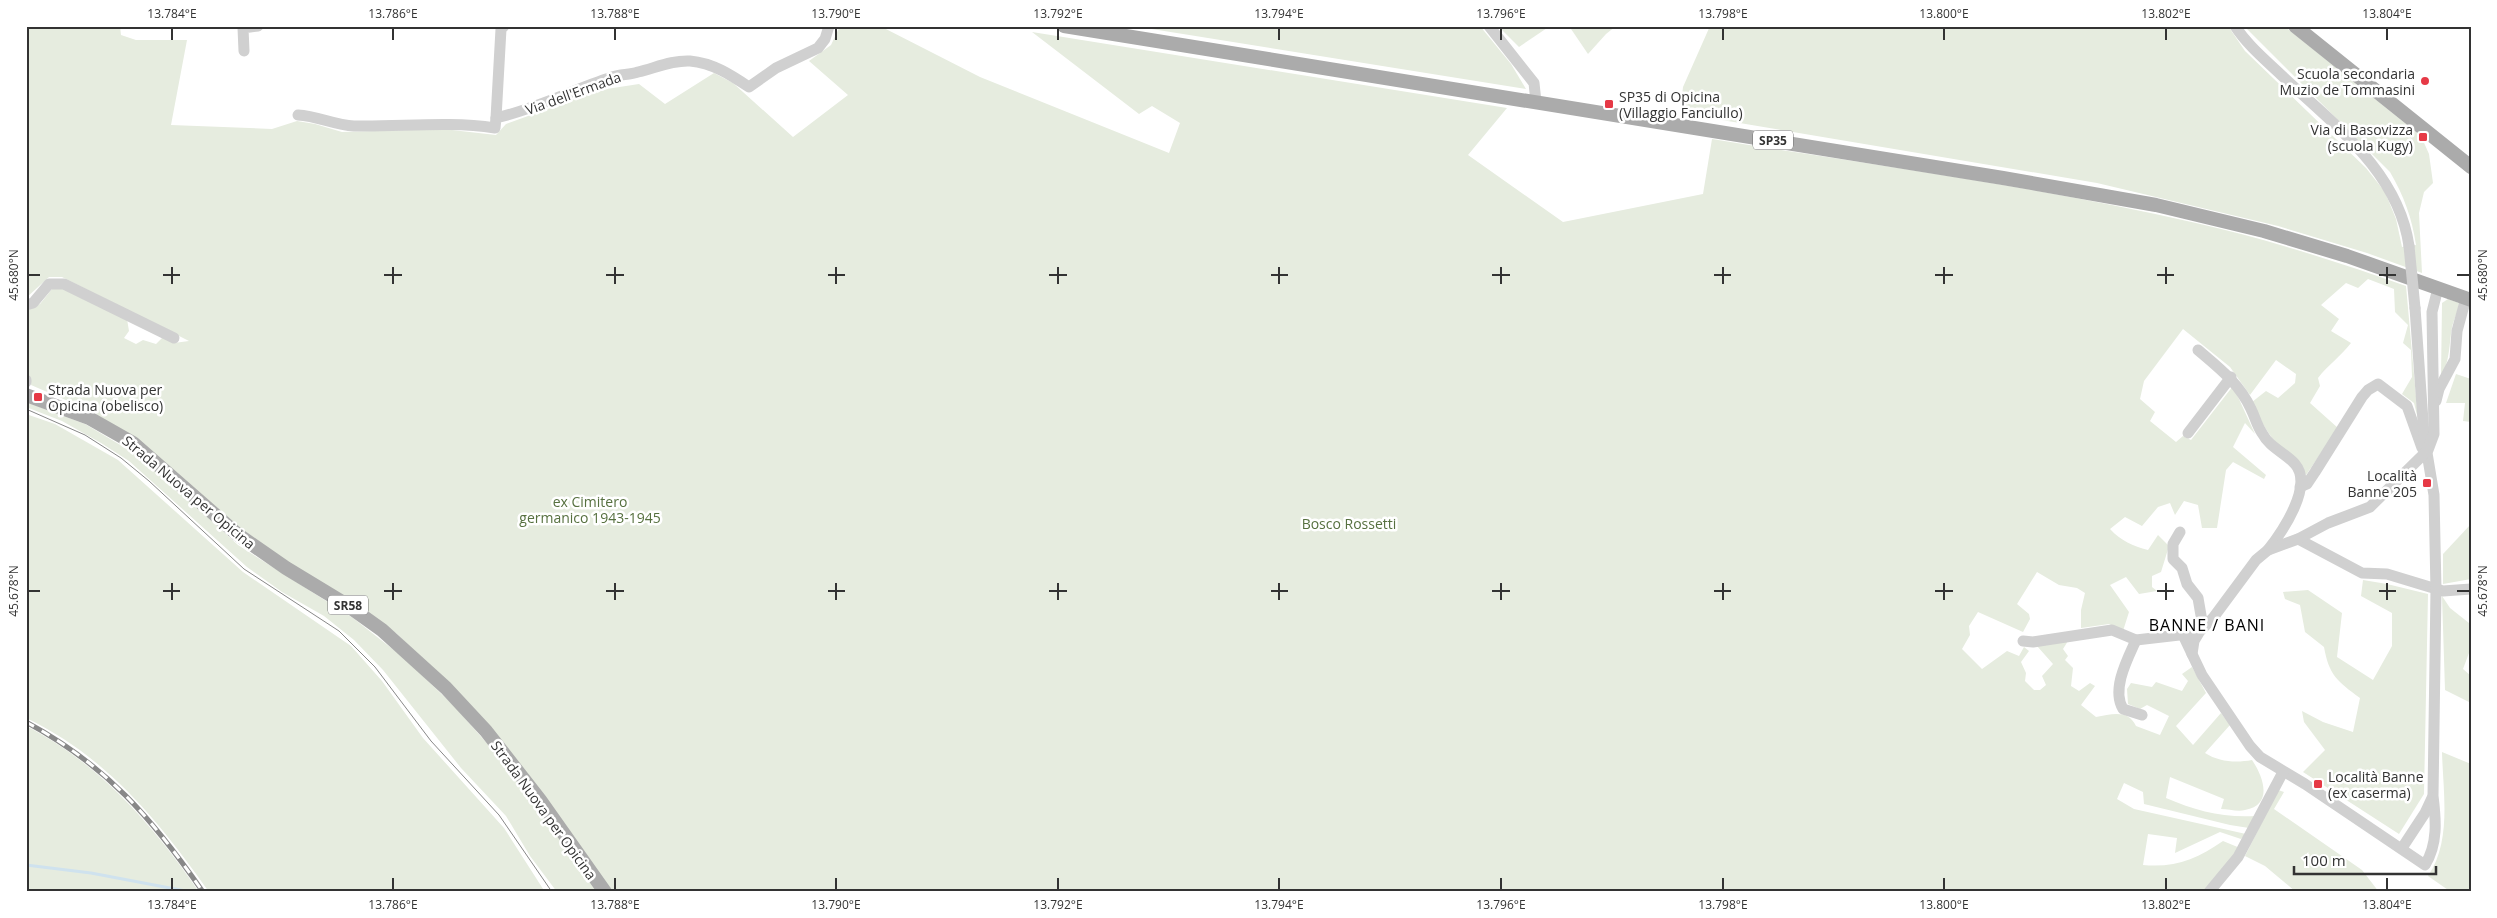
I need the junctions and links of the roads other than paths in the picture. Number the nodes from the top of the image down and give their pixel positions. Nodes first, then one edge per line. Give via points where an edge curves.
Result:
1 (258, 26) edge
2 (504, 26) edge
3 (829, 26) edge
4 (1064, 26) edge
5 (1490, 26) edge
6 (2235, 26) edge
7 (2295, 26) edge
8 (244, 50) dead end
9 (1536, 102) junction
10 (298, 115) dead end
11 (496, 118) junction
12 (2471, 167) edge
13 (2438, 288) junction
14 (2469, 298) edge
15 (26, 305) edge
16 (174, 338) dead end
17 (2198, 350) dead end
18 (2231, 377) junction
19 (26, 395) edge
20 (2434, 413) junction
21 (2188, 433) dead end
22 (2428, 450) junction
23 (2300, 487) junction
24 (2180, 532) dead end
25 (2298, 539) junction
26 (2268, 550) junction
27 (2436, 590) junction
28 (2471, 590) edge
29 (2202, 629) junction
30 (2183, 635) junction
31 (2136, 640) junction
32 (2024, 641) dead end
33 (2192, 654) junction
34 (2142, 715) dead end
35 (2283, 772) junction
36 (2433, 796) junction
37 (2423, 816) junction
38 (2435, 827) junction
39 (2402, 848) junction
40 (605, 892) edge
41 (2209, 892) edge

1 - 8 street via 243,28
2 - 11 street via 501,29
3 - 11 street, Via dell'Ermada via 818,48 776,68 749,87 728,72 709,64 675,62 610,78 528,110
4 - 9 main road, SP35
5 - 9 street via 1534,83
6 - 22 street, bridge via 2383,177 2405,220
7 - 12 main road
9 - 13 main road, SP35 via 2156,205 2264,231
10 - 11 street, Via dell'Ermada via 354,126 428,123 496,128
13 - 14 main road, SP35
13 - 20 street via 2432,312
14 - 20 street via 2456,331 2454,359 2439,389
15 - 16 street via 32,303 48,284 64,284
17 - 18 street
18 - 21 street
18 - 23 street via 2267,441 2296,466
19 - 40 main road, Strada Nuova per Opicina / SR58 via 89,418 133,443 237,534 347,605 402,648 446,688 491,737
20 - 22 street via 2434,434
22 - 23 street via 2422,448 2418,441 2411,411 2378,384 2362,397 2307,484
22 - 25 street via 2370,507
22 - 27 street via 2434,495
23 - 26 street via 2297,503
24 - 29 street via 2174,544 2173,559 2182,568 2187,584 2198,598
25 - 26 street
25 - 27 street via 2362,573 2387,574
26 - 29 street via 2256,560
27 - 28 street
27 - 36 street
29 - 30 street
29 - 33 street via 2194,641
30 - 31 street
30 - 33 street
31 - 32 street via 2112,630
31 - 34 street via 2124,671 2120,704 2123,709
33 - 35 street via 2202,675 2250,746
35 - 39 street
35 - 41 street via 2238,857
36 - 37 street
36 - 38 street
37 - 38 street
37 - 39 street
38 - 39 street via 2432,850 2425,865

